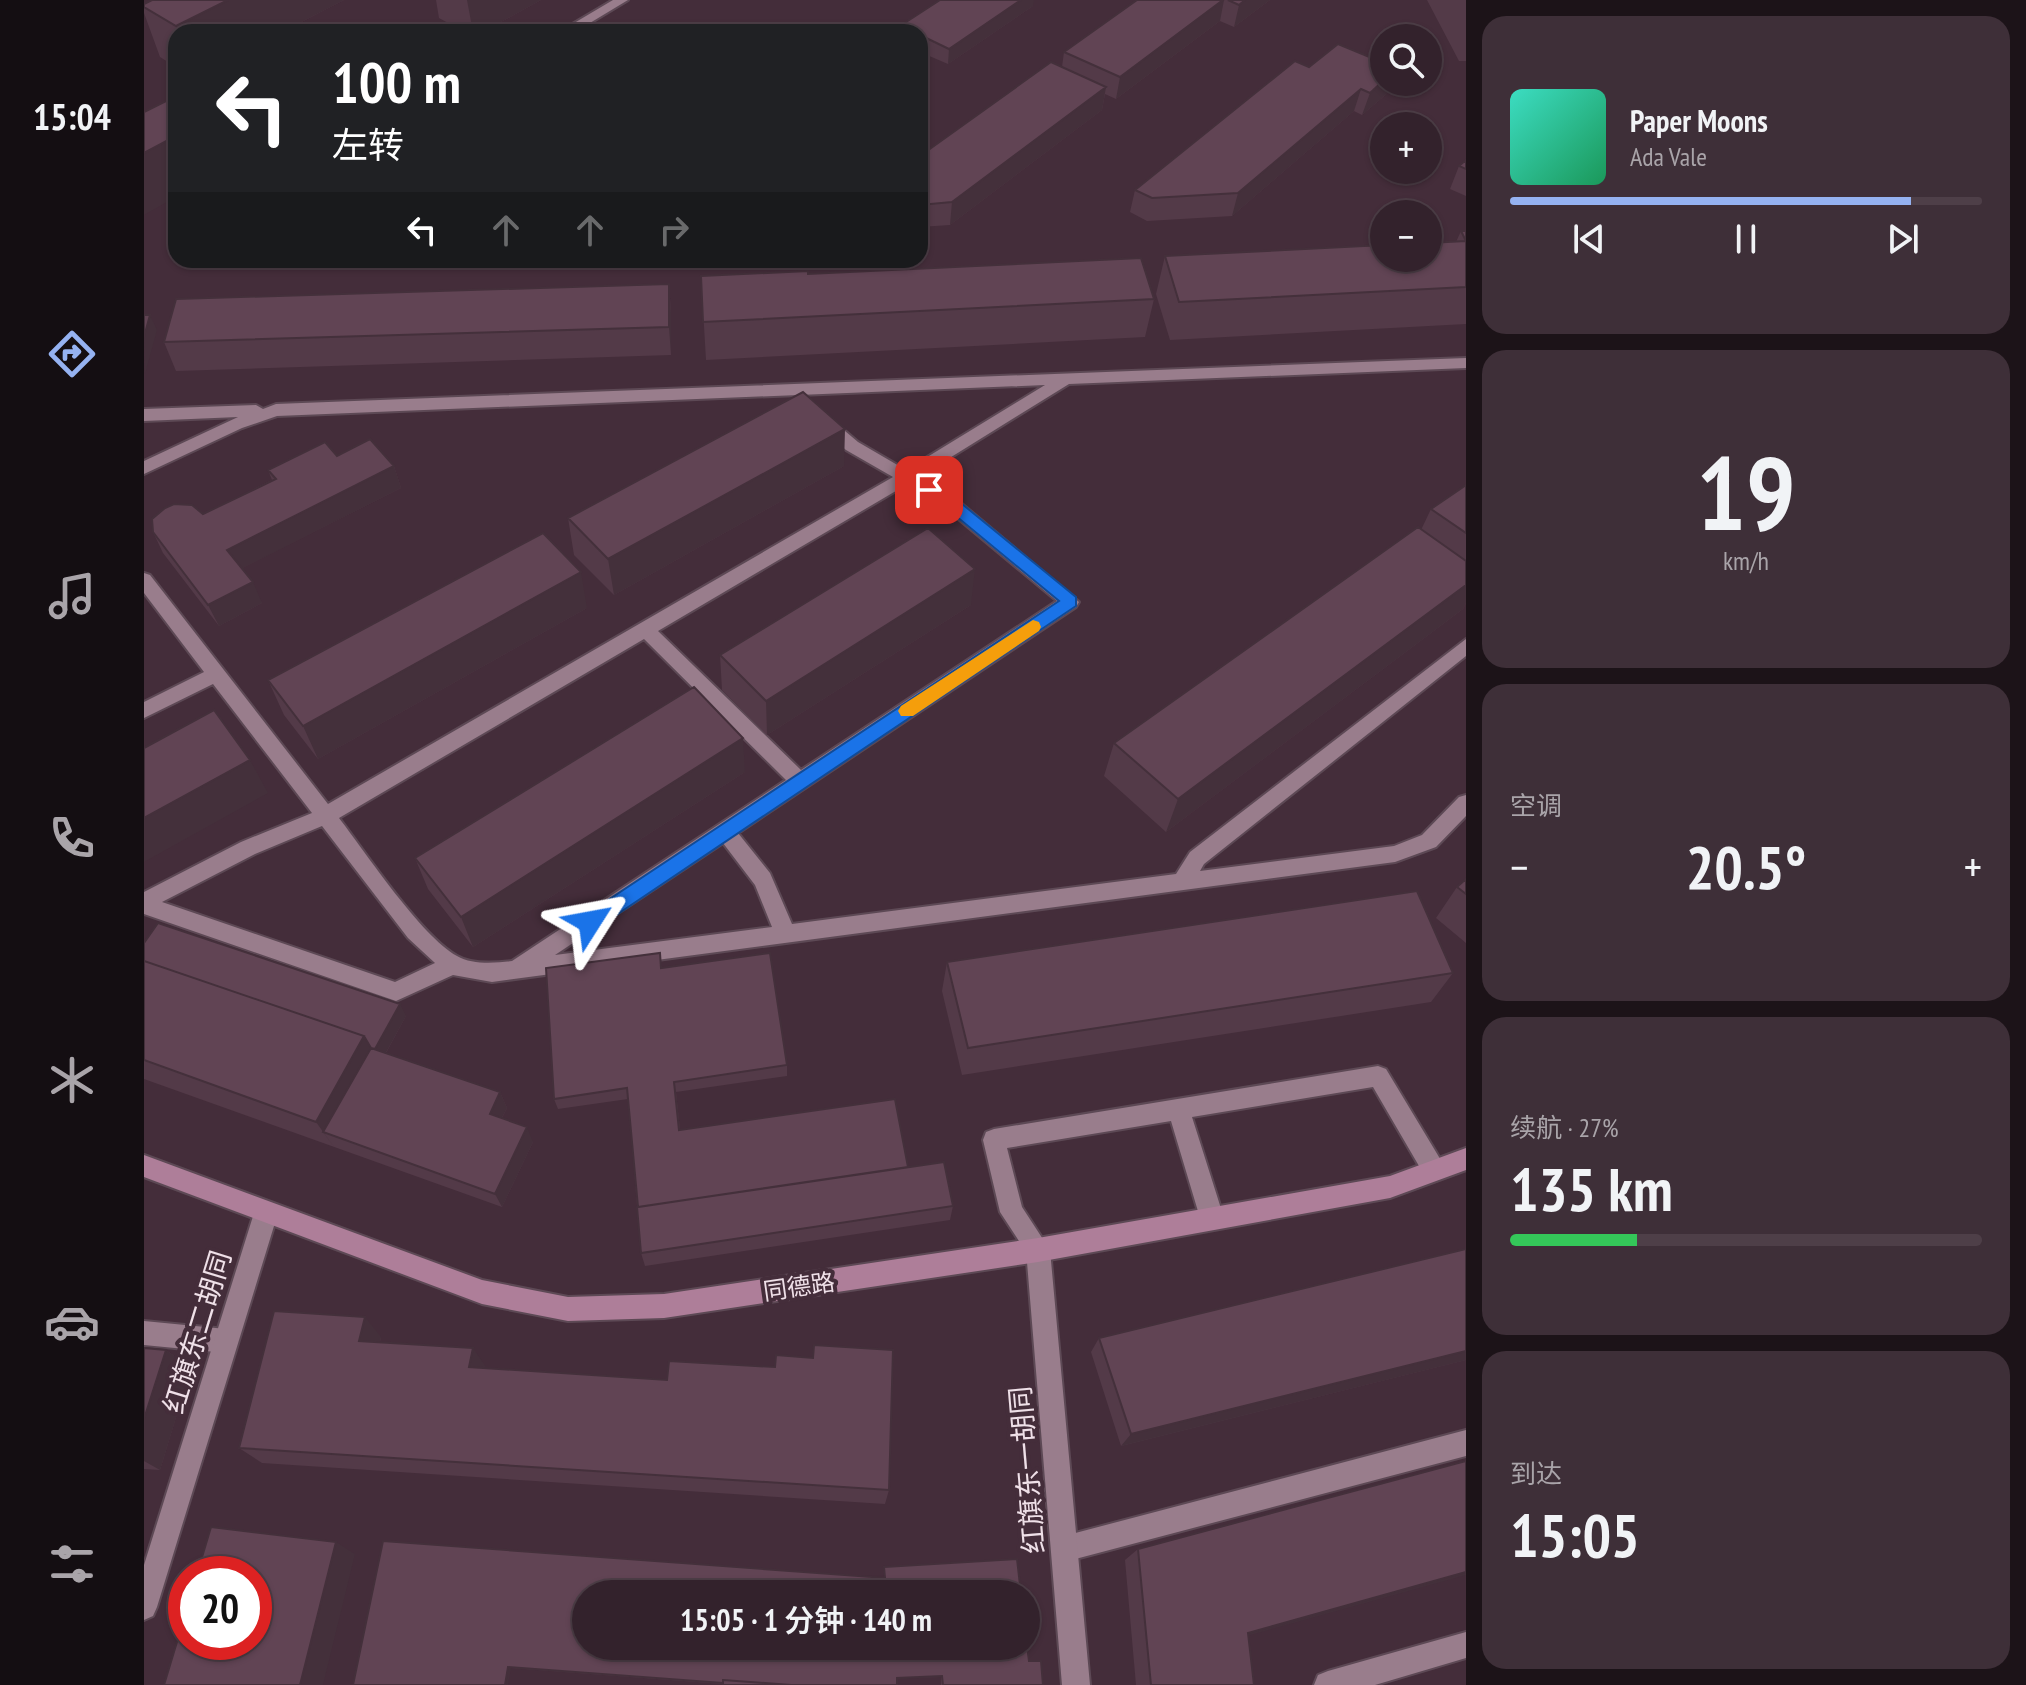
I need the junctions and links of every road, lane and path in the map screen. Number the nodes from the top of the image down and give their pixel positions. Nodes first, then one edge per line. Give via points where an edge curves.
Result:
1 (622, 0) edge
2 (580, 24) edge
3 (1466, 363) edge
4 (1067, 379) junction
5 (787, 390) junction
6 (276, 410) junction
7 (144, 415) edge
8 (144, 468) edge
9 (908, 476) junction
10 (144, 580) edge
11 (645, 629) junction
12 (1466, 646) edge
13 (216, 674) junction
14 (144, 711) edge
15 (800, 782) junction
16 (1466, 803) edge
17 (325, 816) junction
18 (725, 832) junction
19 (1182, 882) junction
20 (144, 903) edge
21 (785, 935) junction
22 (452, 965) junction
23 (516, 970) junction
24 (1178, 1109) junction
25 (1466, 1159) edge
26 (144, 1166) edge
27 (1434, 1170) junction
28 (266, 1213) junction
29 (1212, 1218) junction
30 (1038, 1250) junction
31 (144, 1333) edge
32 (226, 1341) junction
33 (1466, 1443) edge
34 (1064, 1549) junction
35 (153, 1550) edge
36 (144, 1607) edge
37 (1466, 1645) edge
38 (1076, 1685) edge
39 (1328, 1685) edge

1 - 2 street
3 - 4 street
4 - 5 street
4 - 9 street
5 - 6 street
5 - 9 street via 852,446
6 - 7 street
6 - 8 street
9 - 11 street
9 - 15 street via 950,503 1070,602
10 - 13 street
11 - 15 street
11 - 17 street
12 - 19 street via 1197,858
13 - 14 street
13 - 17 street
15 - 18 street
16 - 19 street via 1429,841 1395,854
17 - 20 street via 248,848
17 - 22 street via 415,932
18 - 21 street via 768,883
18 - 23 street
19 - 21 street
20 - 22 street via 396,992
21 - 23 street
22 - 23 street via 492,973
24 - 27 street via 1378,1076
24 - 29 street
24 - 30 street via 994,1140 1012,1212
25 - 27 street, 同德路
26 - 28 street, 同德路
27 - 29 street, 同德路 via 1390,1187
28 - 30 street, 同德路 via 482,1292 568,1309 664,1306
28 - 32 street, 红旗东二胡同
29 - 30 street, 同德路
30 - 34 street, 红旗东一胡同
31 - 32 street
32 - 35 street, 红旗东二胡同
33 - 34 street
34 - 38 street, 红旗东一胡同
35 - 36 street, 红旗东二胡同
37 - 39 street

